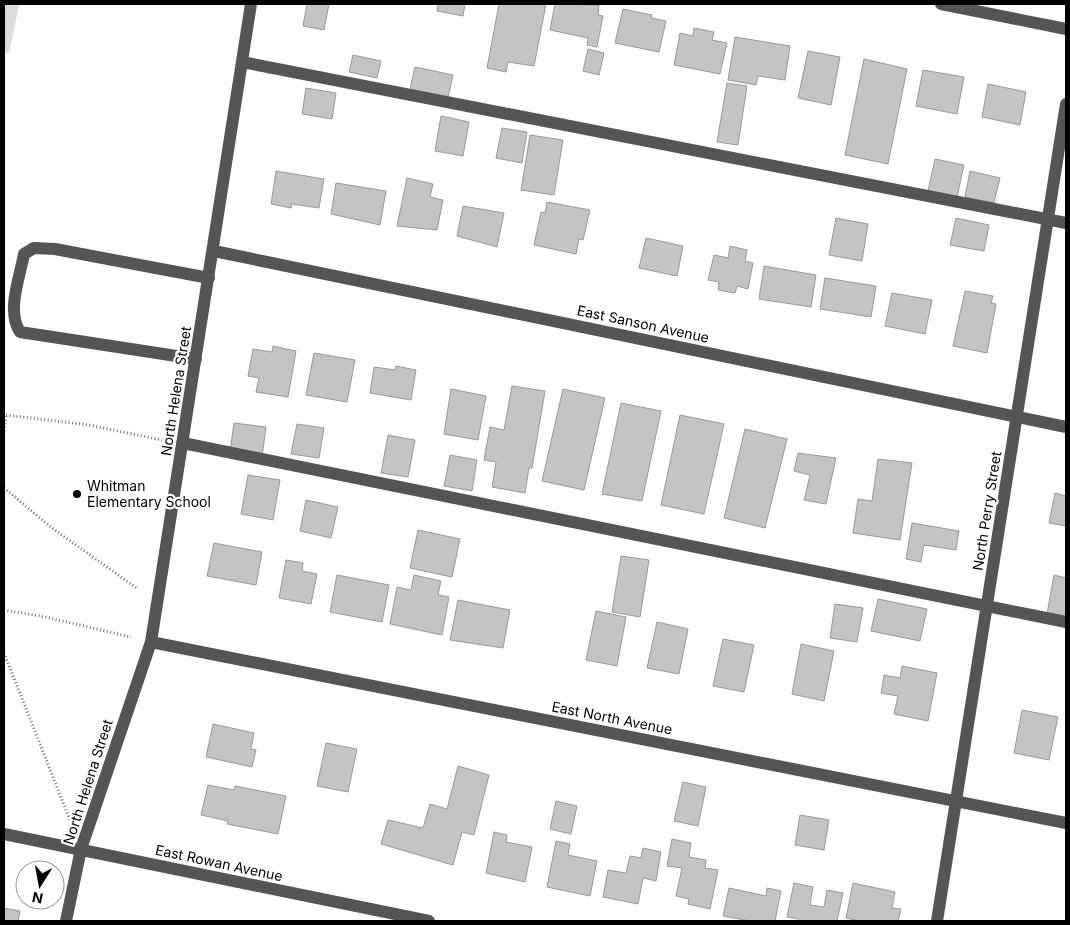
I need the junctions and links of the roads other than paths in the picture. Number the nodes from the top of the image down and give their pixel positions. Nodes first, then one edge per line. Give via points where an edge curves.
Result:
1 (251, 4) edge
2 (941, 4) edge
3 (1066, 29) edge
4 (242, 62) junction
5 (1066, 104) edge
6 (1048, 220) junction
7 (1066, 224) edge
8 (214, 251) junction
9 (209, 278) junction
10 (196, 359) junction
11 (1016, 416) junction
12 (1066, 426) edge
13 (183, 444) junction
14 (987, 606) junction
15 (1066, 622) edge
16 (151, 642) junction
17 (956, 802) junction
18 (1066, 823) edge
19 (4, 834) edge
20 (81, 849) junction
21 (66, 921) edge
22 (429, 921) edge
23 (936, 921) edge

1 - 4 street, North Helena Street
2 - 3 street
4 - 6 street
4 - 8 street, North Helena Street
5 - 6 street, North Perry Street
6 - 7 street
6 - 11 street, North Perry Street
8 - 9 street, North Helena Street
8 - 11 street, East Sanson Avenue
9 - 10 street, North Helena Street
9 - 10 street via 55,249 34,248 24,254 14,310 20,332
10 - 13 street, North Helena Street
11 - 12 street, East Sanson Avenue
11 - 14 street, North Perry Street
13 - 14 street
13 - 16 street, North Helena Street
14 - 15 street
14 - 17 street, North Perry Street
16 - 17 street, East North Avenue
16 - 20 street, North Helena Street
17 - 18 street, East North Avenue
17 - 23 street, North Perry Street
19 - 20 street, East Rowan Avenue
20 - 21 street, North Helena Street
20 - 22 street, East Rowan Avenue

